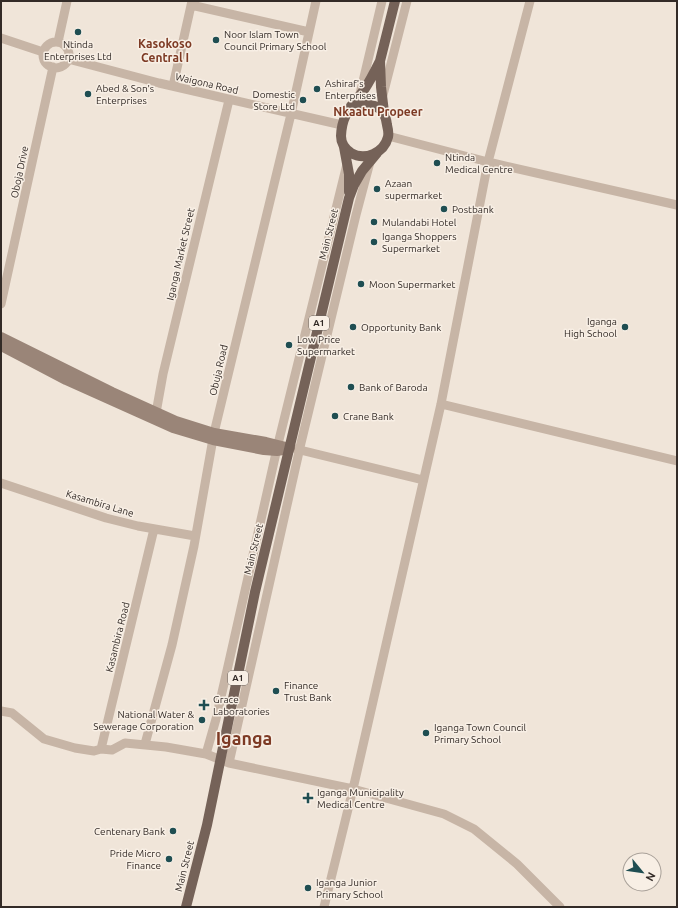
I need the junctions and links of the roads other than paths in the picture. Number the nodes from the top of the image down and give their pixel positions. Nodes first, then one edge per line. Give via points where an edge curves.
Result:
1 (67, 1) edge
2 (316, 1) edge
3 (382, 1) edge
4 (395, 1) edge
5 (408, 1) edge
6 (530, 1) edge
7 (192, 3) edge
8 (310, 32) junction
9 (1, 38) edge
10 (58, 42) junction
11 (43, 52) junction
12 (68, 59) junction
13 (380, 61) junction
14 (53, 68) junction
15 (173, 86) junction
16 (360, 96) junction
17 (382, 99) junction
18 (228, 100) junction
19 (351, 106) junction
20 (384, 112) junction
21 (291, 114) junction
22 (342, 125) junction
23 (388, 136) junction
24 (344, 148) junction
25 (373, 157) junction
26 (488, 162) junction
27 (347, 163) junction
28 (349, 198) junction
29 (677, 205) edge
30 (1, 304) edge
31 (1, 337) edge
32 (1, 346) edge
33 (441, 404) junction
34 (156, 413) junction
35 (213, 436) junction
36 (277, 448) junction
37 (295, 449) junction
38 (677, 461) edge
39 (422, 480) junction
40 (1, 483) edge
41 (154, 529) junction
42 (195, 536) junction
43 (1, 711) edge
44 (145, 744) junction
45 (101, 749) junction
46 (206, 754) junction
47 (225, 761) junction
48 (353, 789) junction
49 (186, 907) edge
50 (324, 907) edge
51 (560, 907) edge

1 - 10 street
2 - 8 street, Obuja Road
3 - 16 street, Main Street
4 - 13 main road, Main Street / A1
5 - 17 street, Main Street
6 - 26 street
7 - 8 street
7 - 15 street
8 - 21 street, Obuja Road
9 - 11 street
10 - 11 street via 48,44
10 - 12 street via 66,48
11 - 14 street via 44,61
12 - 14 street via 63,65
12 - 15 street, Waigona Road
13 - 16 main road, Main Street / A1
13 - 17 main road, Main Street / A1
14 - 30 street, Oboja Drive
15 - 18 street, Waigona Road
16 - 19 main road, Main Street / A1
17 - 20 main road, Main Street / A1
18 - 21 street, Waigona Road
18 - 34 street, Iganga Market Street
19 - 20 main road via 377,106
19 - 22 main road, Main Street / A1 via 344,116
20 - 23 main road, Main Street / A1
21 - 22 street, Waigona Road
21 - 35 street, Obuja Road
22 - 24 main road, Main Street / A1 via 341,138
23 - 25 main road, Main Street / A1 via 382,148
23 - 26 street
24 - 25 main road via 357,156
24 - 27 main road, Main Street / A1
25 - 28 main road, Main Street / A1 via 362,171
25 - 37 street, Main Street
26 - 29 street
26 - 33 street
27 - 28 main road, Main Street / A1
27 - 36 street, Main Street
28 - 37 main road, Main Street / A1
31 - 34 main road
32 - 35 main road via 60,377 152,419 186,432
33 - 38 street
33 - 39 street
34 - 35 main road
35 - 36 main road
35 - 42 street, Obuja Road
36 - 37 main road
36 - 46 street, Main Street
37 - 39 street
37 - 47 main road, Main Street / A1 via 255,592
39 - 48 street
40 - 41 street, Kasambira Lane via 106,518
41 - 42 street, Kasambira Lane
41 - 45 street, Kasambira Road
42 - 44 street, Obuja Road via 172,645
43 - 45 street via 12,713 44,739 75,748 94,751
44 - 45 street via 125,743 112,750
44 - 46 street
46 - 47 street
47 - 48 street
47 - 49 main road, Main Street / A1
48 - 50 street
48 - 51 street via 444,814 474,829 517,864

